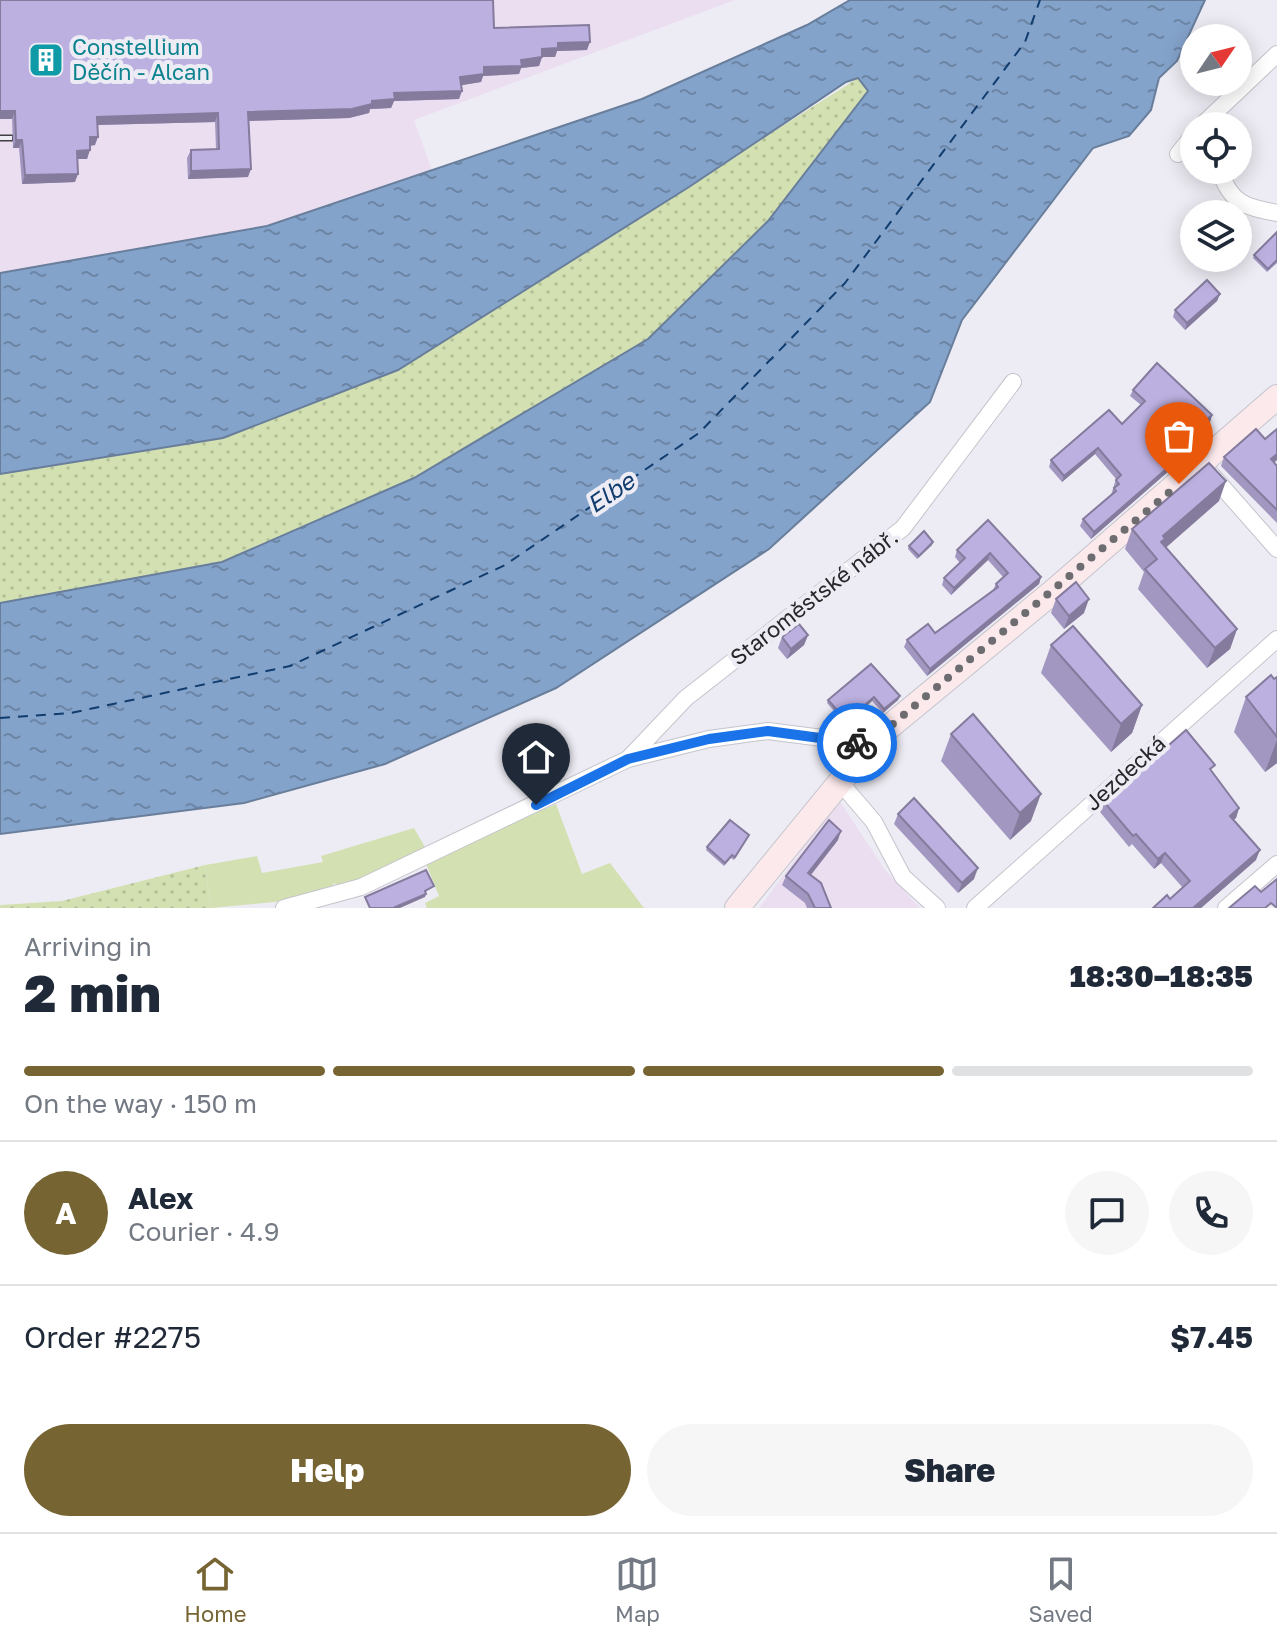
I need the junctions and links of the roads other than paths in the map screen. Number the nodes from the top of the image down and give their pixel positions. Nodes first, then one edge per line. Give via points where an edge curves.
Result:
1 (1277, 54) edge
2 (1217, 112) edge
3 (1180, 152) edge
4 (1178, 154) dead end
5 (1226, 184) edge
6 (1277, 213) edge
7 (1013, 382) dead end
8 (1277, 397) edge
9 (1202, 464) junction
10 (1277, 549) edge
11 (1277, 639) edge
12 (869, 744) junction
13 (628, 759) junction
14 (839, 781) junction
15 (1277, 864) edge
16 (284, 908) edge
17 (737, 908) edge
18 (937, 908) edge
19 (975, 908) edge
20 (1226, 908) edge

1 - 2 street
3 - 4 street
5 - 6 street via 1232,198 1245,206
7 - 13 street, Staroměstské nábř. via 903,528 686,698
8 - 9 main road
9 - 10 street
9 - 12 main road
11 - 19 street, Jezdecká
12 - 13 street, Staroměstské nábř. via 768,731
12 - 14 main road
13 - 16 street, Staroměstské nábř. via 361,887
14 - 17 main road
14 - 18 street via 874,822 903,877
15 - 20 street

